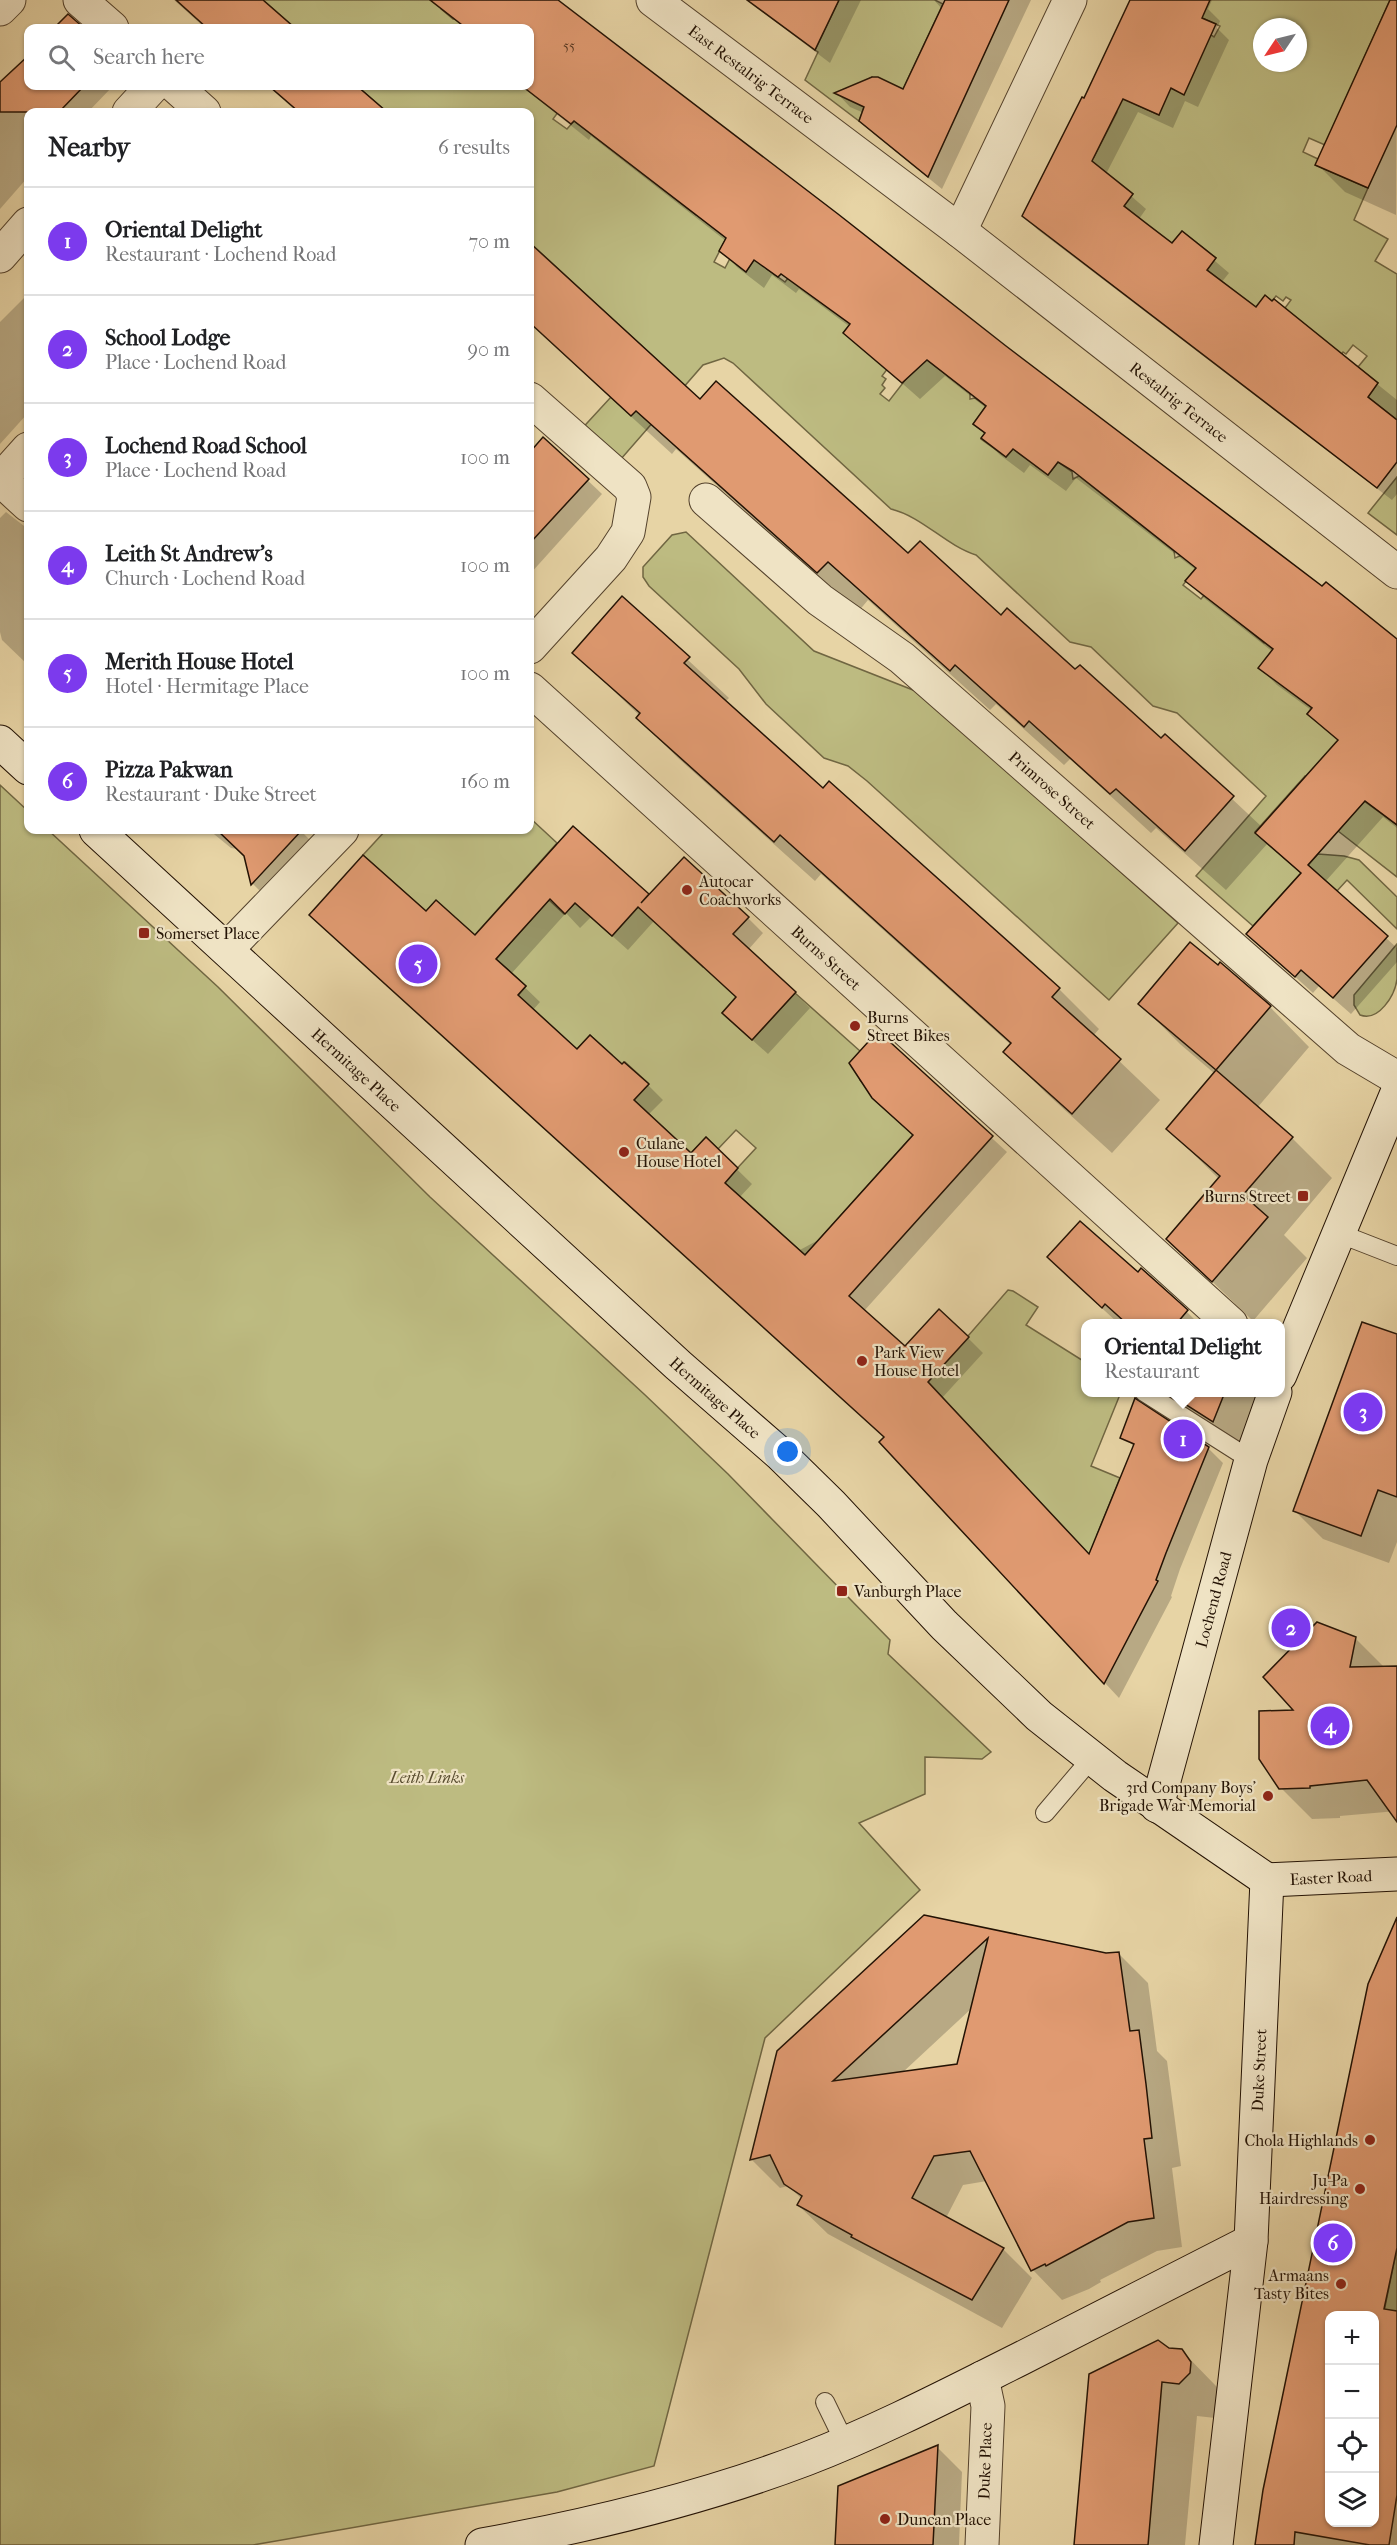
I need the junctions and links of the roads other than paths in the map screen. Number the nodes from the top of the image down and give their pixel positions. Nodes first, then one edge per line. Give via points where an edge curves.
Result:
1 (9, 0) edge
2 (80, 0) edge
3 (653, 0) edge
4 (1070, 0) edge
5 (0, 9) edge
6 (107, 24) edge
7 (149, 90) edge
8 (179, 90) edge
9 (133, 108) edge
10 (200, 108) edge
11 (819, 127) joint
12 (24, 229) edge
13 (960, 231) junction
14 (0, 256) edge
15 (534, 403) edge
16 (24, 452) edge
17 (0, 479) edge
18 (706, 500) dead end
19 (24, 501) edge
20 (1397, 572) edge
21 (534, 643) edge
22 (534, 693) edge
23 (0, 742) edge
24 (24, 764) edge
25 (100, 834) edge
26 (338, 834) edge
27 (227, 949) junction
28 (1397, 1078) edge
29 (1397, 1093) edge
30 (1338, 1233) junction
31 (1397, 1256) edge
32 (1227, 1319) edge
33 (1285, 1354) edge
34 (1152, 1397) edge
35 (1273, 1397) edge
36 (1251, 1460) junction
37 (1092, 1759) junction
38 (1157, 1806) junction
39 (1045, 1813) dead end
40 (1397, 1874) edge
41 (1267, 1880) junction
42 (1251, 2241) junction
43 (982, 2378) junction
44 (825, 2402) dead end
45 (845, 2443) junction
46 (482, 2545) edge
47 (982, 2545) edge
48 (1216, 2545) edge

1 - 5 street
2 - 6 street
3 - 11 street, East Restalrig Terrace
4 - 13 street
7 - 9 street
8 - 10 street
11 - 13 street, Restalrig Terrace
12 - 14 street
13 - 20 street, Restalrig Terrace
15 - 21 street via 630,487 633,498 628,532 617,550
16 - 17 street
17 - 19 street
18 - 28 street, Primrose Street via 820,600 902,658 1348,1050
22 - 32 street, Burns Street
23 - 24 street
25 - 27 street, Hermitage Place
26 - 27 street
27 - 37 street, Hermitage Place via 678,1365 780,1454 973,1653 1039,1716
29 - 30 street
30 - 31 lane
30 - 33 street
34 - 36 lane
35 - 36 street, Lochend Road
36 - 38 street, Lochend Road
37 - 38 street, Hermitage Place
37 - 39 lane
38 - 41 street, Hermitage Place
40 - 41 street, Easter Road
41 - 42 street, Duke Street
42 - 43 street
42 - 48 street, Duke Street
43 - 45 street
43 - 47 street, Duke Place via 988,2406
44 - 45 lane
45 - 46 street via 761,2475 651,2508

